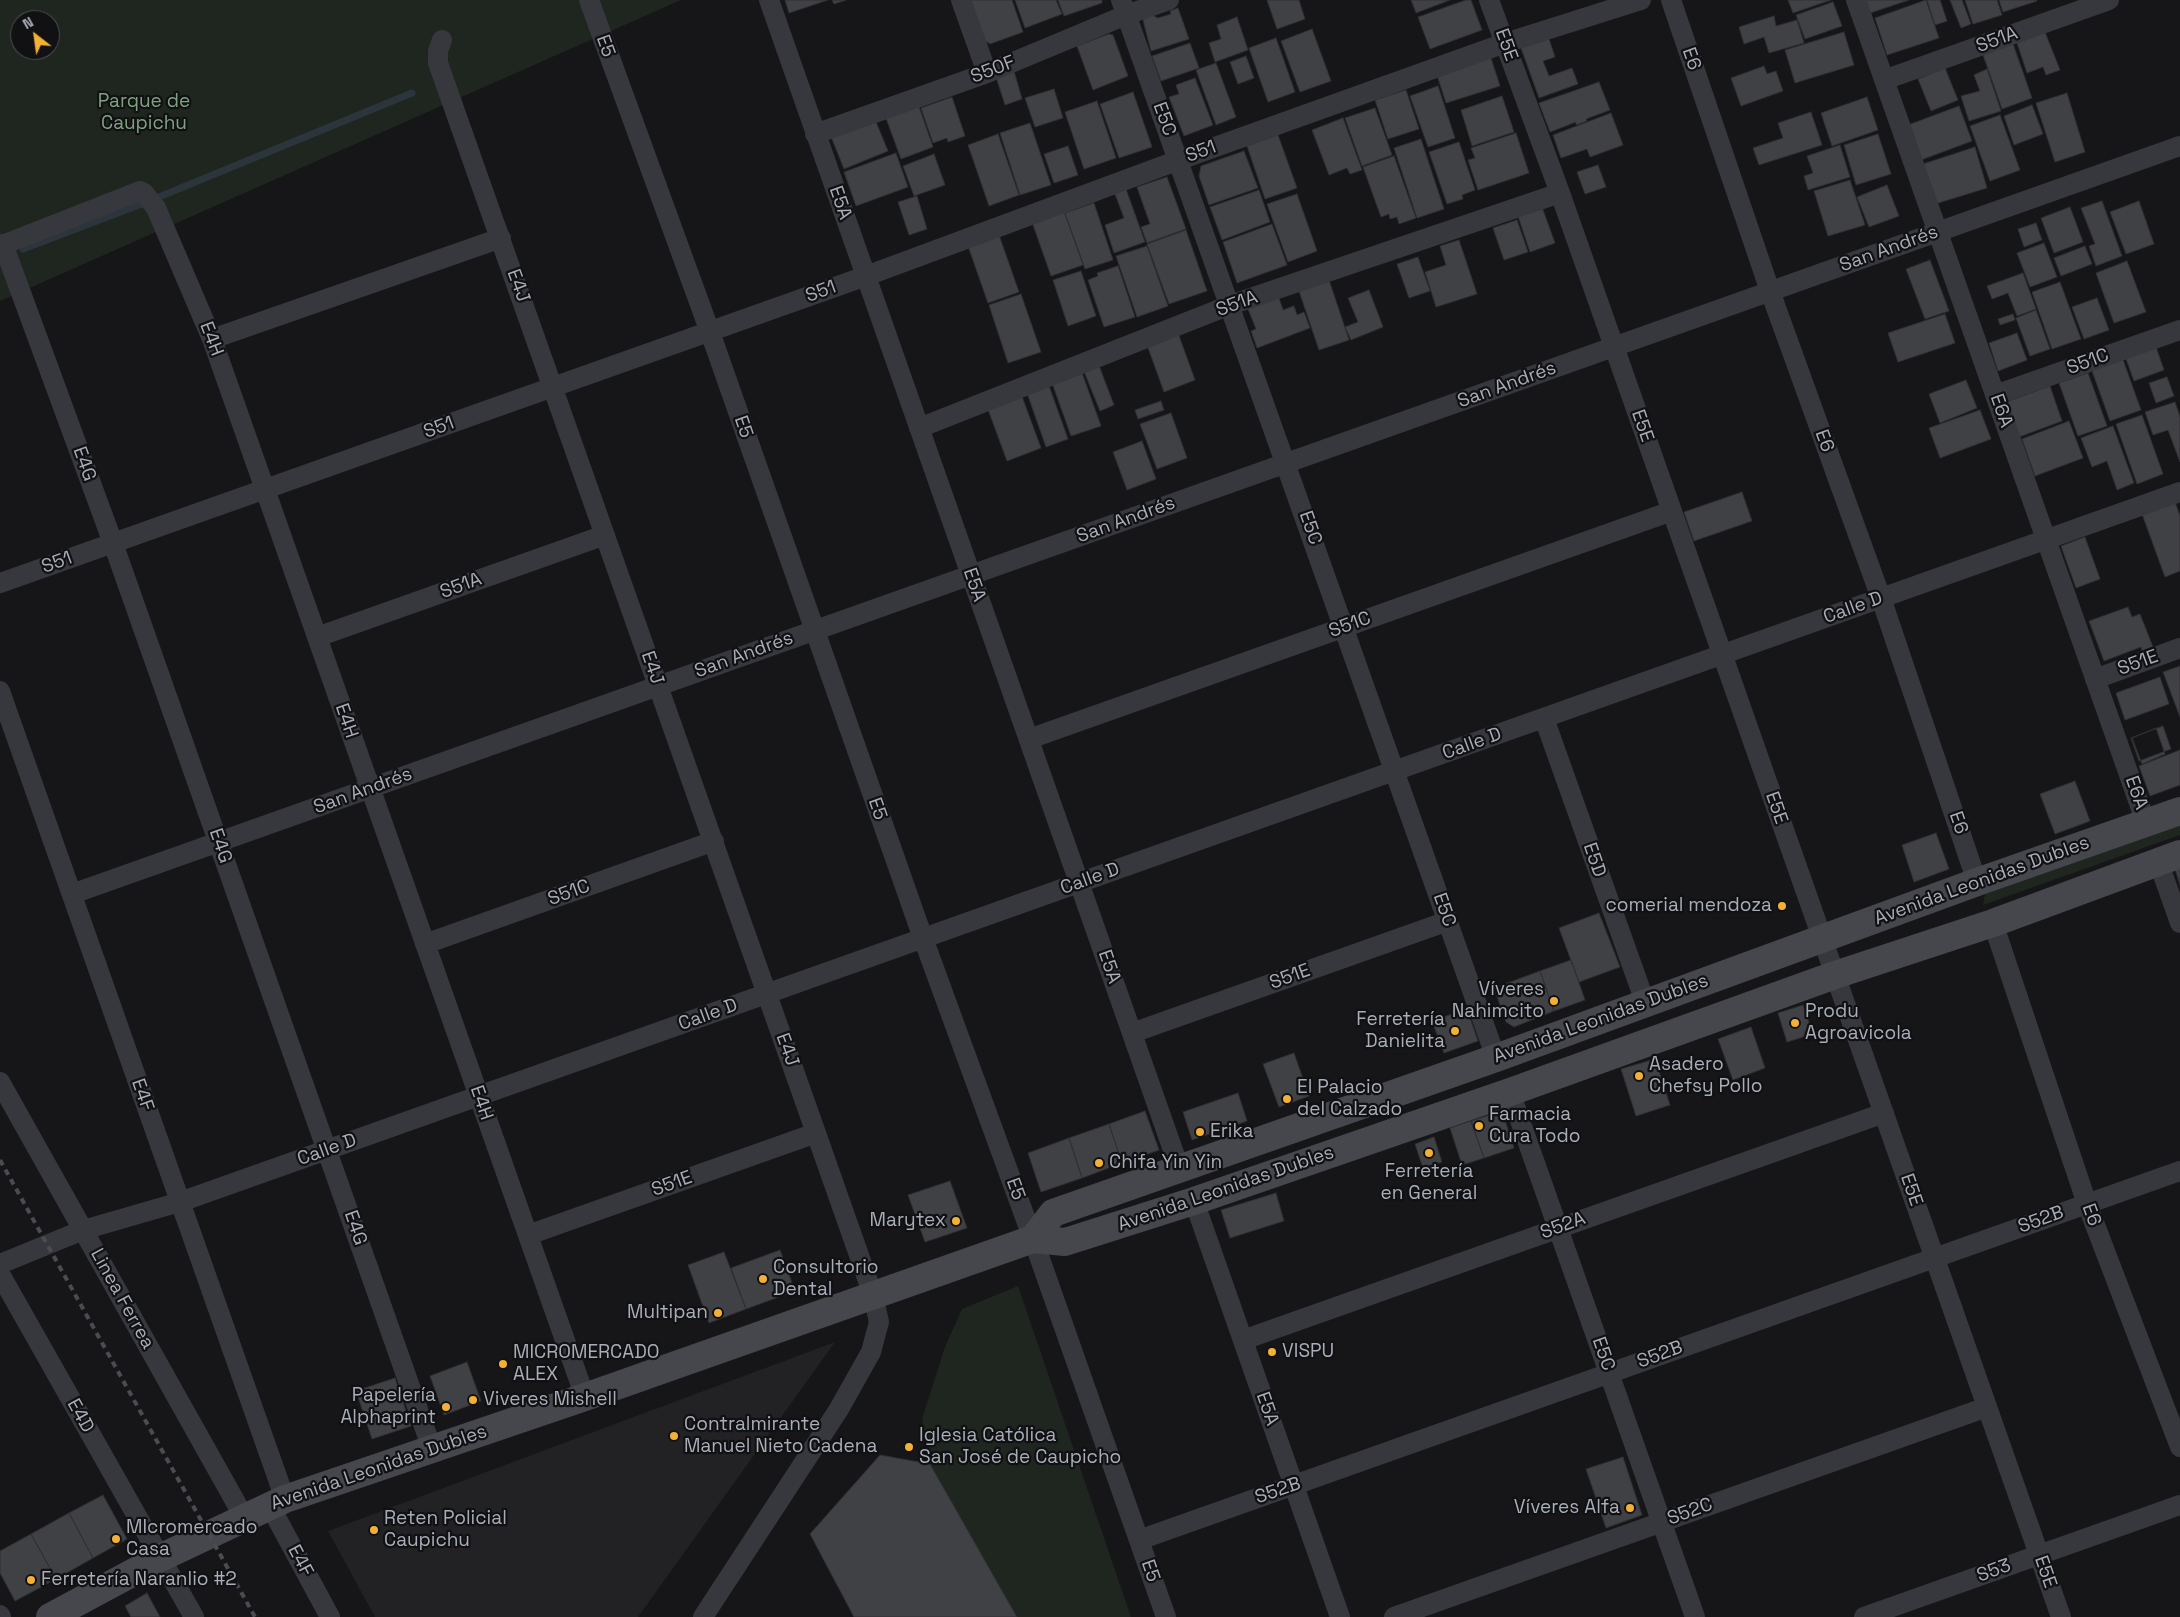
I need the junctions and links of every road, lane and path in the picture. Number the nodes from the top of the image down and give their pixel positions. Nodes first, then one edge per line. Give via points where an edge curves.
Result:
1 (589, 0) edge
2 (769, 0) edge
3 (961, 0) edge
4 (1169, 0) edge
5 (1489, 0) edge
6 (1641, 0) edge
7 (1671, 0) edge
8 (1856, 0) edge
9 (2109, 0) edge
10 (1124, 8) edge
11 (442, 40) dead end
12 (1505, 43) junction
13 (987, 73) junction
14 (1884, 80) junction
15 (815, 134) junction
16 (2180, 146) edge
17 (1179, 160) junction
18 (1560, 193) junction
19 (1938, 232) junction
20 (501, 238) junction
21 (2, 245) edge
22 (866, 276) junction
23 (1770, 291) junction
24 (1230, 305) junction
25 (2180, 330) edge
26 (710, 332) junction
27 (212, 339) junction
28 (1614, 347) junction
29 (554, 387) junction
30 (1996, 395) junction
31 (919, 428) junction
32 (1287, 463) junction
33 (265, 489) junction
34 (2180, 492) edge
35 (1672, 510) junction
36 (605, 535) junction
37 (2046, 540) junction
38 (113, 543) junction
39 (971, 575) junction
40 (0, 583) edge
41 (1881, 598) junction
42 (1344, 627) junction
43 (815, 630) junction
44 (317, 637) junction
45 (2180, 648) edge
46 (1722, 654) junction
47 (2095, 679) junction
48 (659, 686) junction
49 (0, 691) edge
50 (1544, 718) junction
51 (1029, 739) junction
52 (9, 744) edge
53 (1395, 771) junction
54 (370, 788) junction
55 (2180, 811) edge
56 (2146, 823) junction
57 (714, 841) junction
58 (219, 842) junction
59 (2169, 858) edge
60 (1978, 882) junction
61 (1079, 883) junction
62 (72, 894) junction
63 (1448, 921) junction
64 (1993, 923) junction
65 (2180, 923) edge
66 (923, 938) junction
67 (1822, 938) junction
68 (425, 944) junction
69 (1835, 975) junction
70 (767, 994) junction
71 (1645, 1002) junction
72 (1132, 1033) junction
73 (1496, 1058) junction
74 (0, 1082) edge
75 (1510, 1092) junction
76 (479, 1096) junction
77 (1884, 1113) junction
78 (816, 1133) junction
79 (327, 1150) junction
80 (1180, 1170) junction
81 (2180, 1171) edge
82 (1194, 1201) junction
83 (180, 1202) junction
84 (2087, 1204) junction
85 (1559, 1228) junction
86 (83, 1230) junction
87 (528, 1235) junction
88 (1033, 1239) junction
89 (1935, 1258) junction
90 (0, 1264) edge
91 (0, 1274) edge
92 (873, 1295) junction
93 (1243, 1340) junction
94 (1609, 1373) junction
95 (585, 1397) junction
96 (1987, 1406) junction
97 (2180, 1447) edge
98 (432, 1449) junction
99 (1294, 1485) junction
100 (277, 1502) junction
101 (2180, 1505) edge
102 (244, 1517) junction
103 (1662, 1522) junction
104 (1139, 1540) junction
105 (2039, 1555) junction
106 (160, 1558) junction
107 (50, 1617) edge
108 (194, 1617) edge
109 (330, 1617) edge
110 (703, 1617) edge
111 (1166, 1617) edge
112 (1340, 1617) edge
113 (1394, 1617) edge
114 (1695, 1617) edge
115 (1864, 1617) edge
116 (2061, 1617) edge

1 - 26 street, E5
2 - 15 street, E5A
3 - 13 street
4 - 10 street, S50F
5 - 12 street, E5E
6 - 12 street, S51
7 - 23 street, E6
8 - 14 street, E6A
9 - 14 street, S51A
10 - 13 street, S50F
10 - 17 street, E5C
11 - 20 street, E4J via 438,63
12 - 17 street, S51
12 - 18 street, E5E
13 - 15 street, S50F
14 - 19 street, E6A
15 - 22 street, E5A
16 - 19 street, San Andrés
17 - 22 street, S51
17 - 24 street, E5C
18 - 24 street, S51A
18 - 28 street, E5E
19 - 23 street, San Andrés
19 - 30 street, E6A
20 - 27 street
20 - 29 street, E4J
21 - 27 street, E4H via 140,191 156,208
21 - 38 street, E4G
22 - 26 street, S51
22 - 31 street, E5A
23 - 28 street, San Andrés
23 - 41 street, E6
24 - 31 street, S51A
24 - 32 street, E5C
25 - 30 street, S51C
26 - 29 street, S51
26 - 43 street, E5
27 - 33 street, E4H
28 - 32 street, San Andrés
28 - 35 street, E5E
29 - 33 street, S51
29 - 36 street, E4J
30 - 37 street, E6A
31 - 39 street, E5A
32 - 39 street, San Andrés
32 - 42 street, E5C
33 - 38 street, S51
33 - 44 street, E4H
34 - 37 street, Calle D
35 - 42 street, S51C
35 - 46 street, E5E
36 - 44 street, S51A
36 - 48 street, E4J
37 - 41 street, Calle D
37 - 47 street, E6A
38 - 40 street, S51
38 - 58 street, E4G
39 - 43 street, San Andrés
39 - 51 street, E5A
41 - 46 street, Calle D
41 - 60 street, E6
42 - 51 street, S51C
42 - 53 street, E5C
43 - 48 street, San Andrés
43 - 66 street, E5
44 - 54 street, E4H
45 - 47 street, S51E
46 - 50 street, Calle D
46 - 67 street, E5E
47 - 56 street, E6A
48 - 54 street, San Andrés
48 - 57 street, E4J
49 - 52 street, E4F
50 - 53 street, Calle D
50 - 71 street, E5D
51 - 61 street, E5A
52 - 62 street, E4F
53 - 61 street, Calle D
53 - 63 street, E5C
54 - 58 street, San Andrés
54 - 68 street, E4H
55 - 56 main road, Avenida Leonidas Dubles
56 - 60 main road, Avenida Leonidas Dubles
57 - 68 street, S51C
57 - 70 street, E4J
58 - 62 street, San Andrés
58 - 79 street, E4G
59 - 64 main road, Avenida Leonidas Dubles
59 - 65 street
60 - 67 main road, Avenida Leonidas Dubles
61 - 66 street, Calle D
61 - 72 street, E5A
62 - 83 street, E4F
63 - 72 street, S51E
63 - 73 street, E5C
64 - 69 main road, Avenida Leonidas Dubles
64 - 84 street, E6
66 - 70 street, Calle D
66 - 88 street, E5
67 - 69 street, E5E
67 - 71 main road, Avenida Leonidas Dubles
68 - 76 street, E4H
69 - 75 main road, Avenida Leonidas Dubles
69 - 77 street, E5E
70 - 76 street, Calle D
70 - 78 street, E4J
71 - 73 main road, Avenida Leonidas Dubles
72 - 80 street, E5A
73 - 80 main road, Avenida Leonidas Dubles
74 - 86 street, Linea Ferrea
75 - 82 main road, Avenida Leonidas Dubles
75 - 85 street, E5C
76 - 79 street, Calle D
76 - 87 street, E4H
77 - 85 street, S52A
77 - 89 street, E5E
78 - 87 street, S51E
78 - 92 street, E4J
79 - 83 street, Calle D
79 - 98 street, E4G
80 - 88 main road, Avenida Leonidas Dubles via 1053,1213
81 - 84 street, S52B
82 - 88 main road, Avenida Leonidas Dubles via 1065,1242
82 - 93 street, E5A
83 - 86 street, Calle D
83 - 100 street, E4F
84 - 89 street, S52B
84 - 97 street, E6
85 - 93 street, S52A
85 - 94 street, E5C
86 - 90 street, Calle D
86 - 102 street, Linea Ferrea
87 - 95 street, E4H
88 - 92 main road, Avenida Leonidas Dubles
88 - 104 street, E5
89 - 94 street, S52B
89 - 96 street, E5E
91 - 106 street, E4D
92 - 95 main road, Avenida Leonidas Dubles
92 - 110 street, E4J via 879,1322 871,1352 839,1409
93 - 99 street, E5A
94 - 99 street, S52B
94 - 103 street, E5C
95 - 98 main road, Avenida Leonidas Dubles
96 - 103 street, S52C
96 - 105 street, E5E
98 - 100 main road, Avenida Leonidas Dubles
99 - 104 street, S52B
99 - 112 street, E5A
100 - 102 main road, Avenida Leonidas Dubles
100 - 109 street, E4F
101 - 105 street, S53
102 - 106 main road, Avenida Leonidas Dubles
103 - 113 street, S52C
103 - 114 street, E5C
104 - 111 street, E5
105 - 115 street, S53
105 - 116 street, E5E
106 - 107 main road, Avenida Leonidas Dubles
106 - 108 street, E4D

